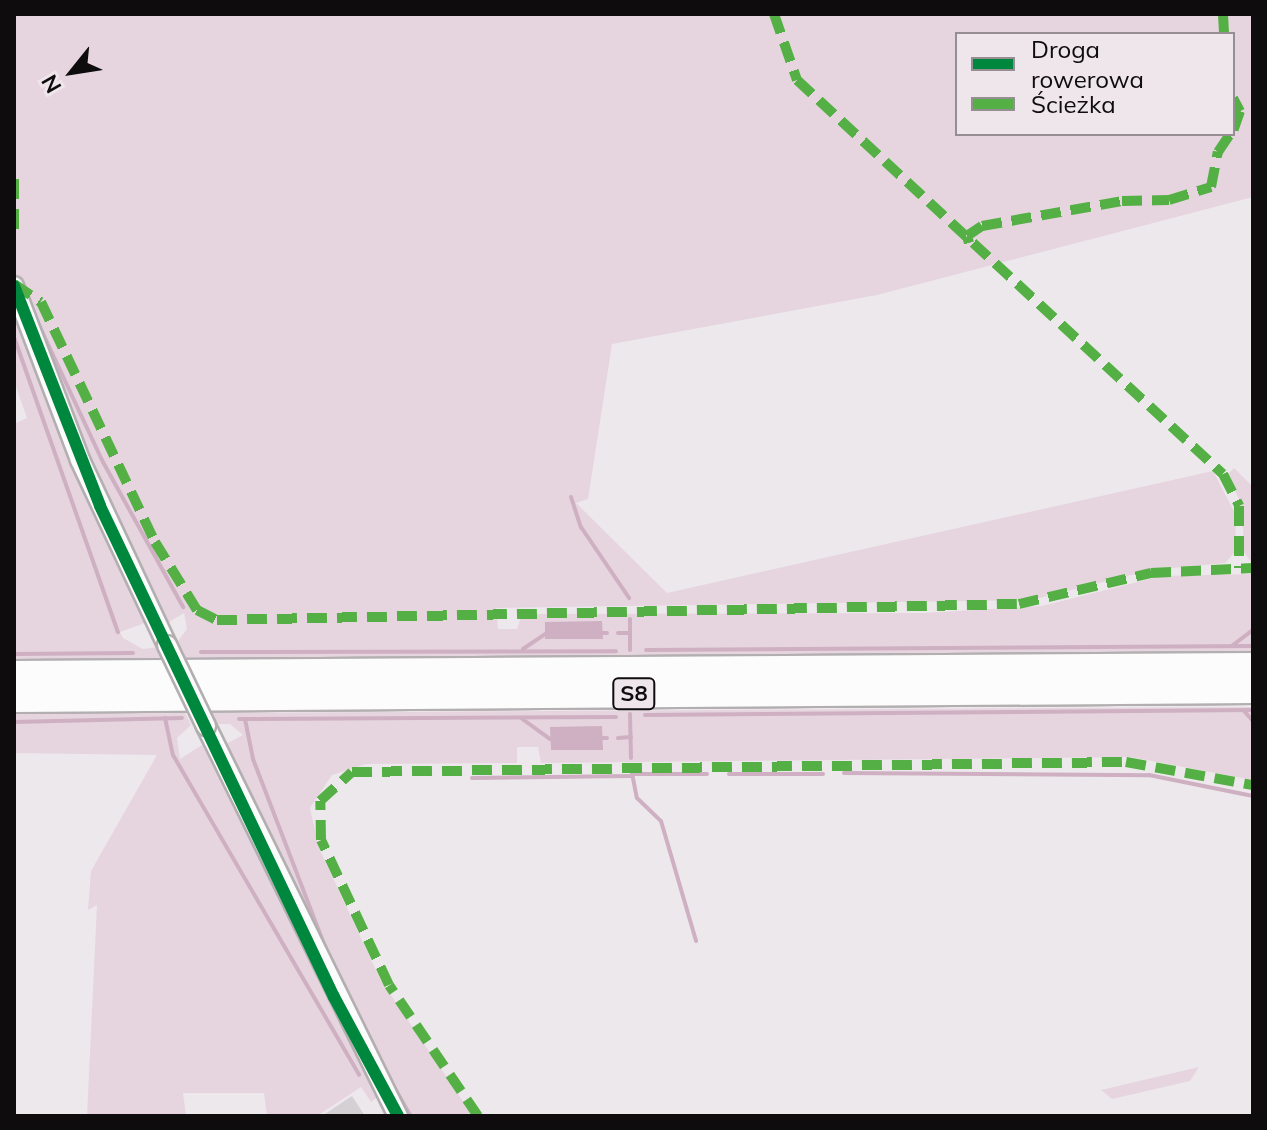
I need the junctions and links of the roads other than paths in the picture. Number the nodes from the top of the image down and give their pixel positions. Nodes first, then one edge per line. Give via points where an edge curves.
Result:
1 (14, 286) edge
2 (1253, 667) edge
3 (14, 675) edge
4 (1253, 689) edge
5 (14, 698) edge
6 (398, 1116) edge

1 - 6 street, bridge via 80,460
2 - 3 highway, S8
4 - 5 highway, S8

